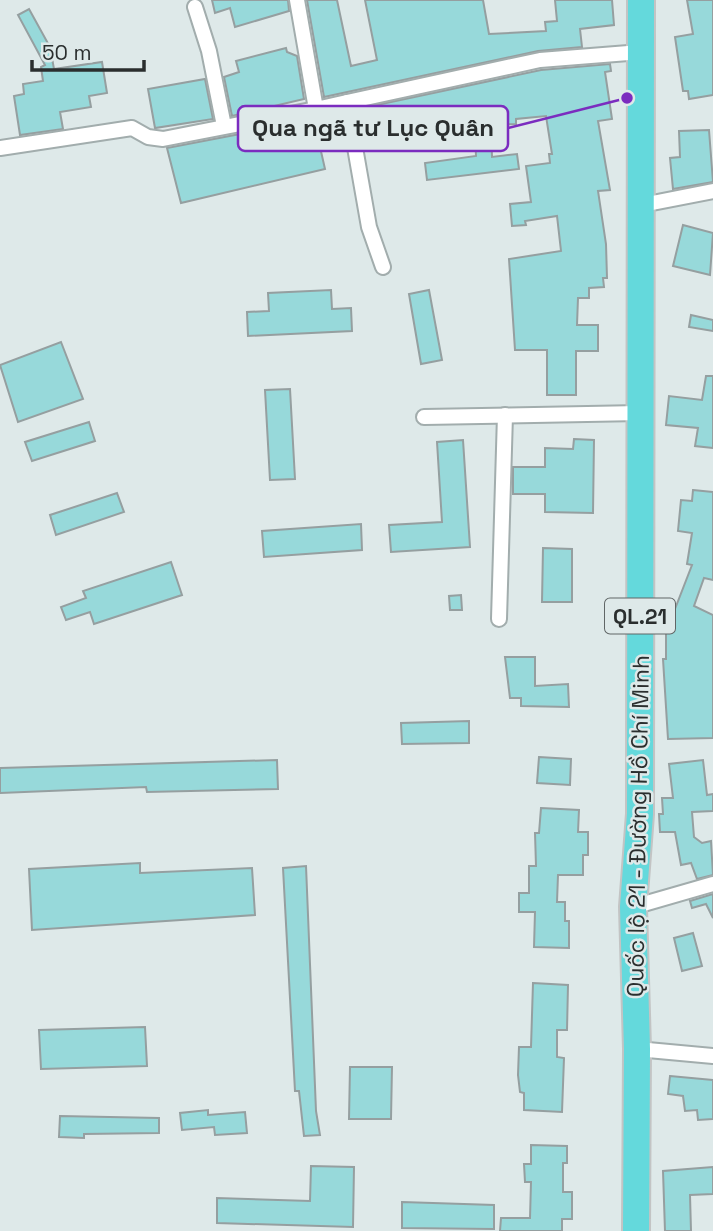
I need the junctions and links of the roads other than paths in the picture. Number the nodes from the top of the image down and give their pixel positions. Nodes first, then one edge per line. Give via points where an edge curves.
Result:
1 (297, 0) edge
2 (641, 0) edge
3 (195, 7) dead end
4 (641, 52) junction
5 (347, 102) junction
6 (316, 108) junction
7 (224, 126) junction
8 (0, 146) edge
9 (713, 191) edge
10 (642, 205) junction
11 (383, 267) dead end
12 (640, 413) junction
13 (505, 415) junction
14 (424, 417) dead end
15 (499, 619) dead end
16 (713, 884) edge
17 (633, 907) junction
18 (638, 1048) junction
19 (713, 1056) edge
20 (636, 1231) edge

1 - 6 street
2 - 4 highway, Quốc lộ 21 - Đường Hồ Chí Minh / QL.21
3 - 7 street
4 - 5 street via 540,61
4 - 10 highway, Quốc lộ 21 - Đường Hồ Chí Minh / QL.21
5 - 6 street
5 - 11 street via 367,216
6 - 7 street
7 - 8 street via 163,139 132,128
9 - 10 street
10 - 12 highway, Quốc lộ 21 - Đường Hồ Chí Minh / QL.21
12 - 13 street
12 - 17 highway, Quốc lộ 21 - Đường Hồ Chí Minh / QL.21 via 640,814
13 - 14 street
13 - 15 street
16 - 17 street
17 - 18 highway, Quốc lộ 21 - Đường Hồ Chí Minh / QL.21
18 - 19 street
18 - 20 highway, Quốc lộ 21 - Đường Hồ Chí Minh / QL.21

